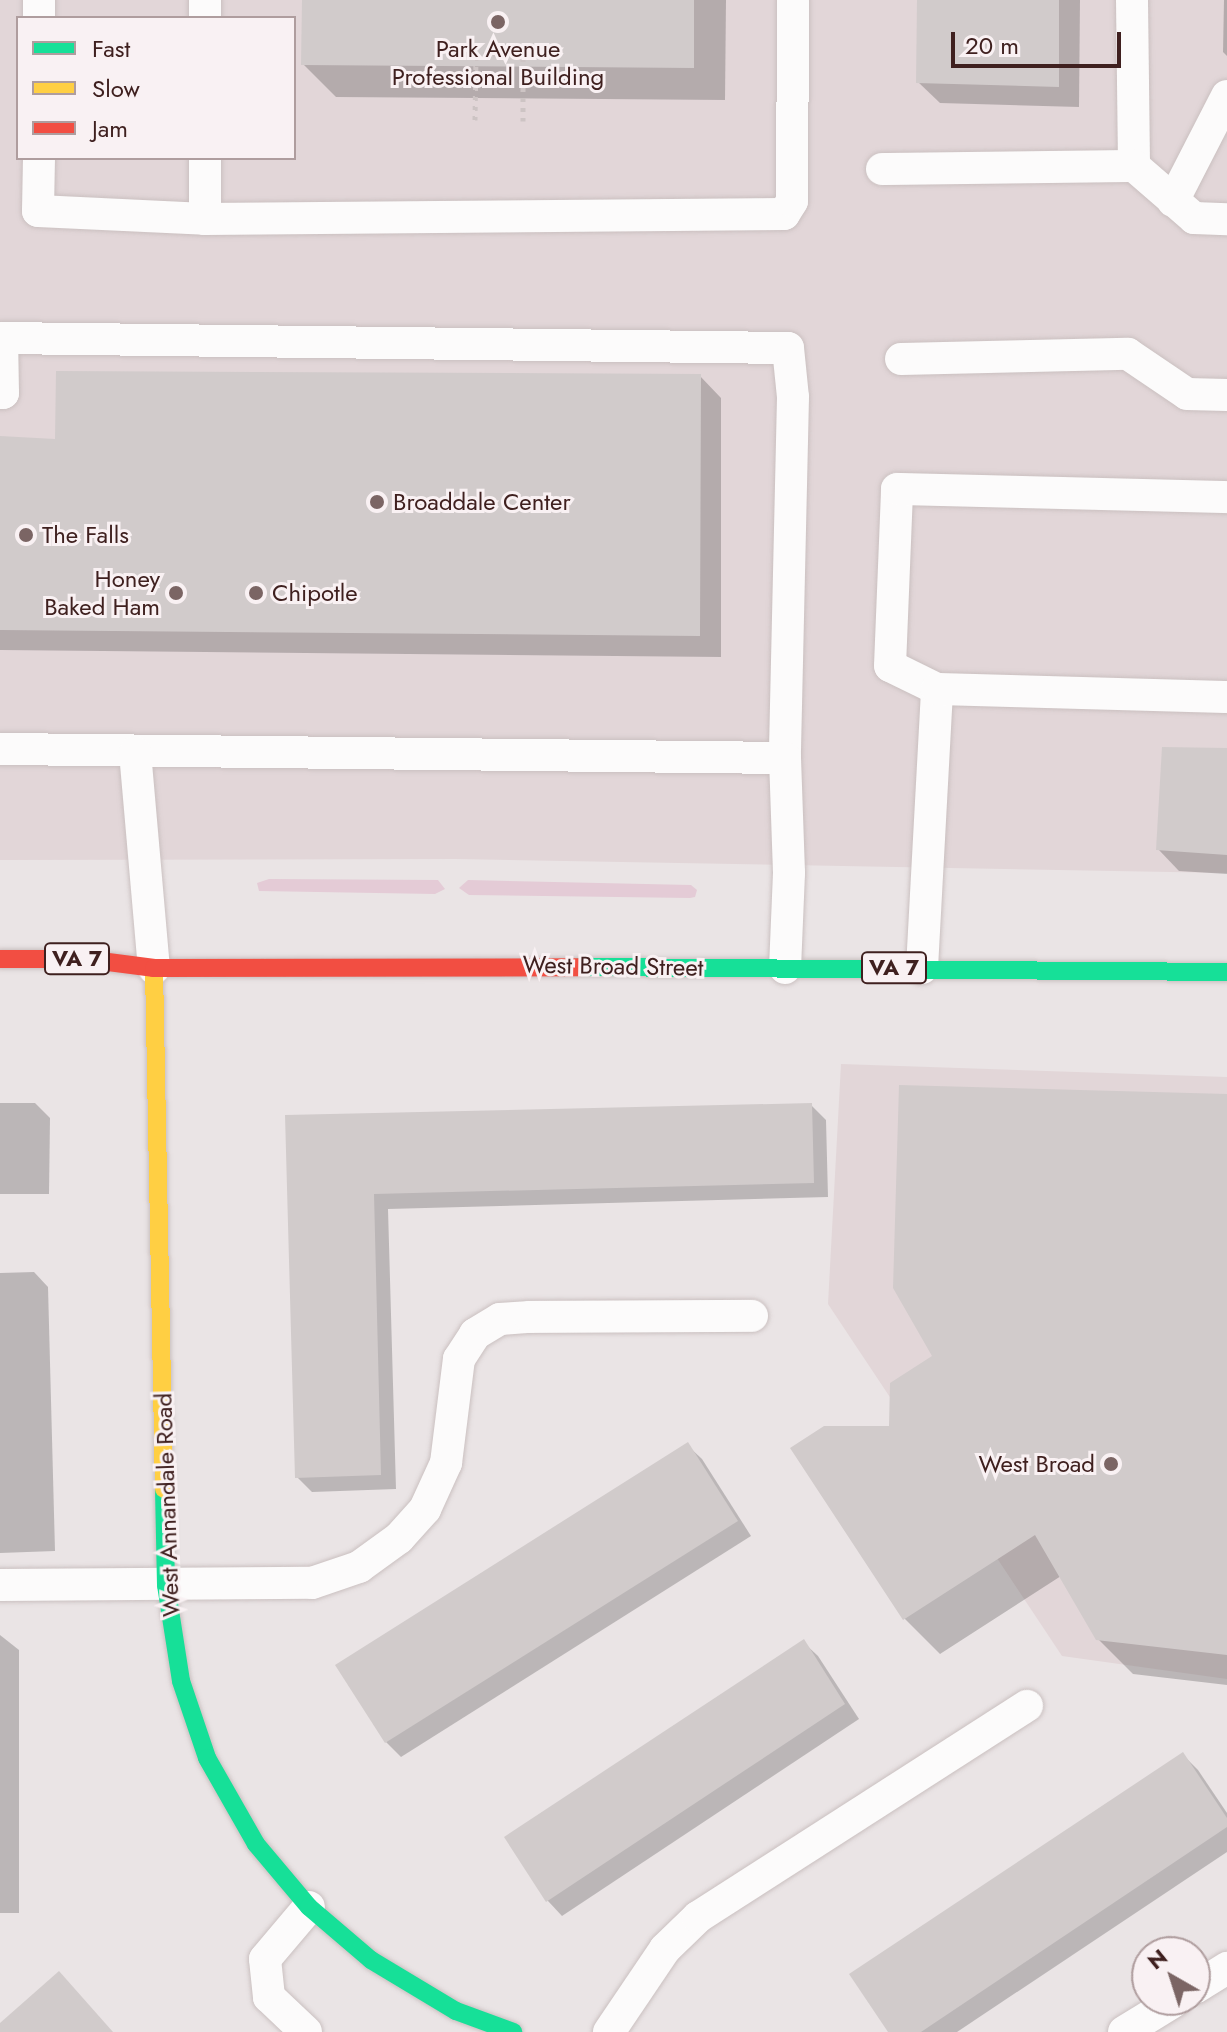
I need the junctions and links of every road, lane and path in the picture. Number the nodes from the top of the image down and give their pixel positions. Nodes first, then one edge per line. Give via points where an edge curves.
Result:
1 (793, 0) edge
2 (1132, 0) edge
3 (463, 54) dead end
4 (476, 54) junction
5 (523, 55) junction
6 (532, 55) dead end
7 (1227, 96) edge
8 (475, 120) dead end
9 (523, 121) dead end
10 (39, 160) edge
11 (205, 160) edge
12 (1134, 166) junction
13 (882, 169) dead end
14 (1173, 201) junction
15 (205, 219) junction
16 (1227, 219) edge
17 (901, 359) dead end
18 (0, 393) edge
19 (1227, 395) edge
20 (1227, 497) edge
21 (937, 689) junction
22 (1227, 697) edge
23 (0, 749) edge
24 (135, 752) junction
25 (785, 758) junction
26 (0, 959) edge
27 (154, 968) junction
28 (785, 968) junction
29 (922, 968) junction
30 (1227, 972) edge
31 (752, 1316) dead end
32 (0, 1585) edge
33 (166, 1585) junction
34 (1027, 1706) dead end
35 (309, 1907) junction
36 (1150, 2016) edge
37 (306, 2032) edge
38 (513, 2032) edge
39 (609, 2032) edge
40 (1124, 2032) edge

1 - 15 lane via 792,201 784,214
2 - 12 lane
3 - 4 path
4 - 5 path
4 - 8 path
5 - 6 path
5 - 9 path
7 - 14 lane
10 - 15 lane via 38,211
11 - 15 lane
12 - 13 lane
12 - 14 lane
14 - 16 lane via 1194,218
17 - 19 lane via 1128,354 1187,394
18 - 25 lane via 2,338 788,348 793,397
20 - 21 lane via 897,489 890,666
21 - 22 lane
21 - 29 lane
23 - 24 lane
24 - 25 lane
24 - 27 lane
25 - 28 lane
26 - 27 main road, West Broad Street / VA 7 via 85,959
27 - 28 main road, West Broad Street / VA 7
27 - 33 main road, West Annandale Road
28 - 29 main road, West Broad Street / VA 7
29 - 30 main road, West Broad Street / VA 7
31 - 33 lane via 500,1319 475,1334 459,1359 446,1463 425,1509 399,1538 359,1567 312,1583
32 - 33 lane
33 - 35 main road, West Annandale Road via 181,1681 207,1758 256,1844
34 - 39 lane via 698,1917 665,1949
35 - 37 lane via 265,1959 269,1997
35 - 38 main road, West Annandale Road via 371,1960 456,2011
36 - 40 lane

